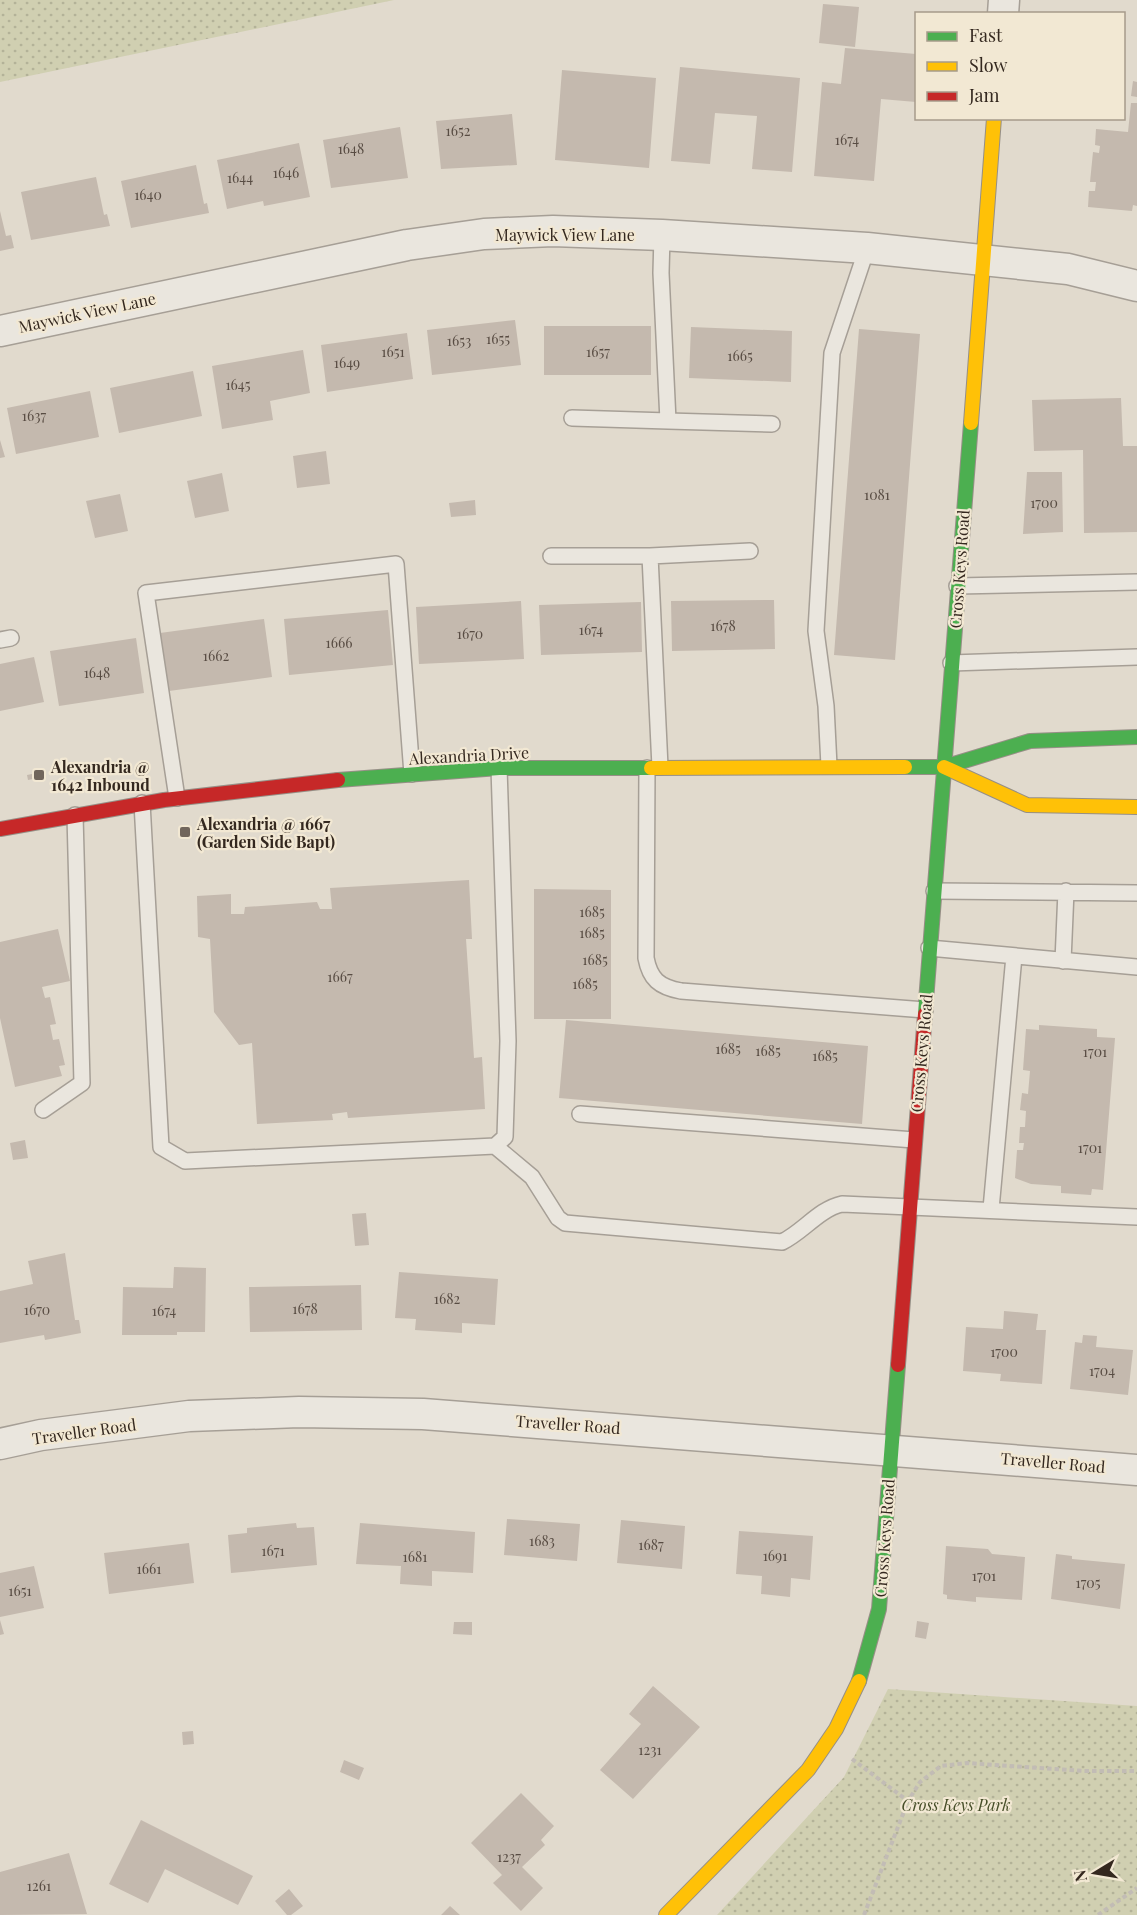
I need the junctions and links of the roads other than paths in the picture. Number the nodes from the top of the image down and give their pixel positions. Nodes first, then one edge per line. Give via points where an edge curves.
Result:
1 (994, 120) edge
2 (662, 235) junction
3 (867, 248) junction
4 (982, 258) junction
5 (1137, 286) edge
6 (0, 331) edge
7 (572, 418) dead end
8 (668, 421) junction
9 (772, 424) dead end
10 (750, 551) dead end
11 (551, 556) dead end
12 (651, 556) junction
13 (1137, 582) edge
14 (957, 586) junction
15 (1137, 657) edge
16 (951, 663) junction
17 (1137, 737) edge
18 (829, 766) junction
19 (653, 767) junction
20 (944, 767) junction
21 (499, 768) junction
22 (412, 774) junction
23 (177, 798) junction
24 (142, 803) junction
25 (1137, 807) edge
26 (75, 815) junction
27 (0, 829) edge
28 (934, 891) junction
29 (1066, 891) junction
30 (1137, 893) edge
31 (929, 948) junction
32 (1014, 956) junction
33 (1063, 961) junction
34 (1137, 967) edge
35 (924, 1010) junction
36 (43, 1110) dead end
37 (580, 1114) dead end
38 (914, 1140) junction
39 (495, 1146) junction
40 (909, 1206) junction
41 (991, 1209) junction
42 (1137, 1217) edge
43 (0, 1444) edge
44 (890, 1448) junction
45 (1137, 1470) edge
46 (666, 1915) edge

1 - 4 street, Cross Keys Road
2 - 3 street, Maywick View Lane
2 - 6 street, Maywick View Lane via 553,231 473,235 407,245
2 - 8 lane
3 - 4 street, Maywick View Lane
3 - 18 lane via 832,353 816,631
4 - 5 street, Maywick View Lane via 1068,269
4 - 14 street, Cross Keys Road
7 - 8 lane
8 - 9 lane
10 - 12 lane
11 - 12 lane
12 - 19 lane
13 - 14 lane
14 - 16 street, Cross Keys Road
15 - 16 lane
16 - 20 street, Cross Keys Road
17 - 20 street, Alexandria Drive via 1030,741
18 - 19 street, Alexandria Drive
18 - 20 street, Alexandria Drive
19 - 21 street, Alexandria Drive
19 - 35 lane via 646,958 656,982 681,991
20 - 25 street, Alexandria Drive via 1027,805
20 - 28 street, Cross Keys Road
21 - 22 street, Alexandria Drive
21 - 39 lane via 508,1041 505,1137
22 - 23 street, Alexandria Drive
22 - 23 lane via 396,564 146,593
23 - 24 street, Alexandria Drive
24 - 26 street, Alexandria Drive
24 - 39 lane via 161,1147 184,1161
26 - 27 street, Alexandria Drive
26 - 36 lane via 82,1083
28 - 29 lane
28 - 31 street, Cross Keys Road
29 - 30 lane
29 - 33 lane
31 - 32 lane
31 - 35 street, Cross Keys Road
32 - 33 lane
32 - 41 lane
33 - 34 lane
35 - 38 street, Cross Keys Road
37 - 38 lane
38 - 40 street, Cross Keys Road
39 - 40 lane via 532,1178 565,1223 782,1242 835,1206
40 - 41 lane
40 - 44 street, Cross Keys Road
41 - 42 lane
43 - 44 street, Traveller Road via 189,1416 299,1412 423,1414
44 - 45 street, Traveller Road
44 - 46 street, Cross Keys Road via 879,1609 857,1689 808,1770

